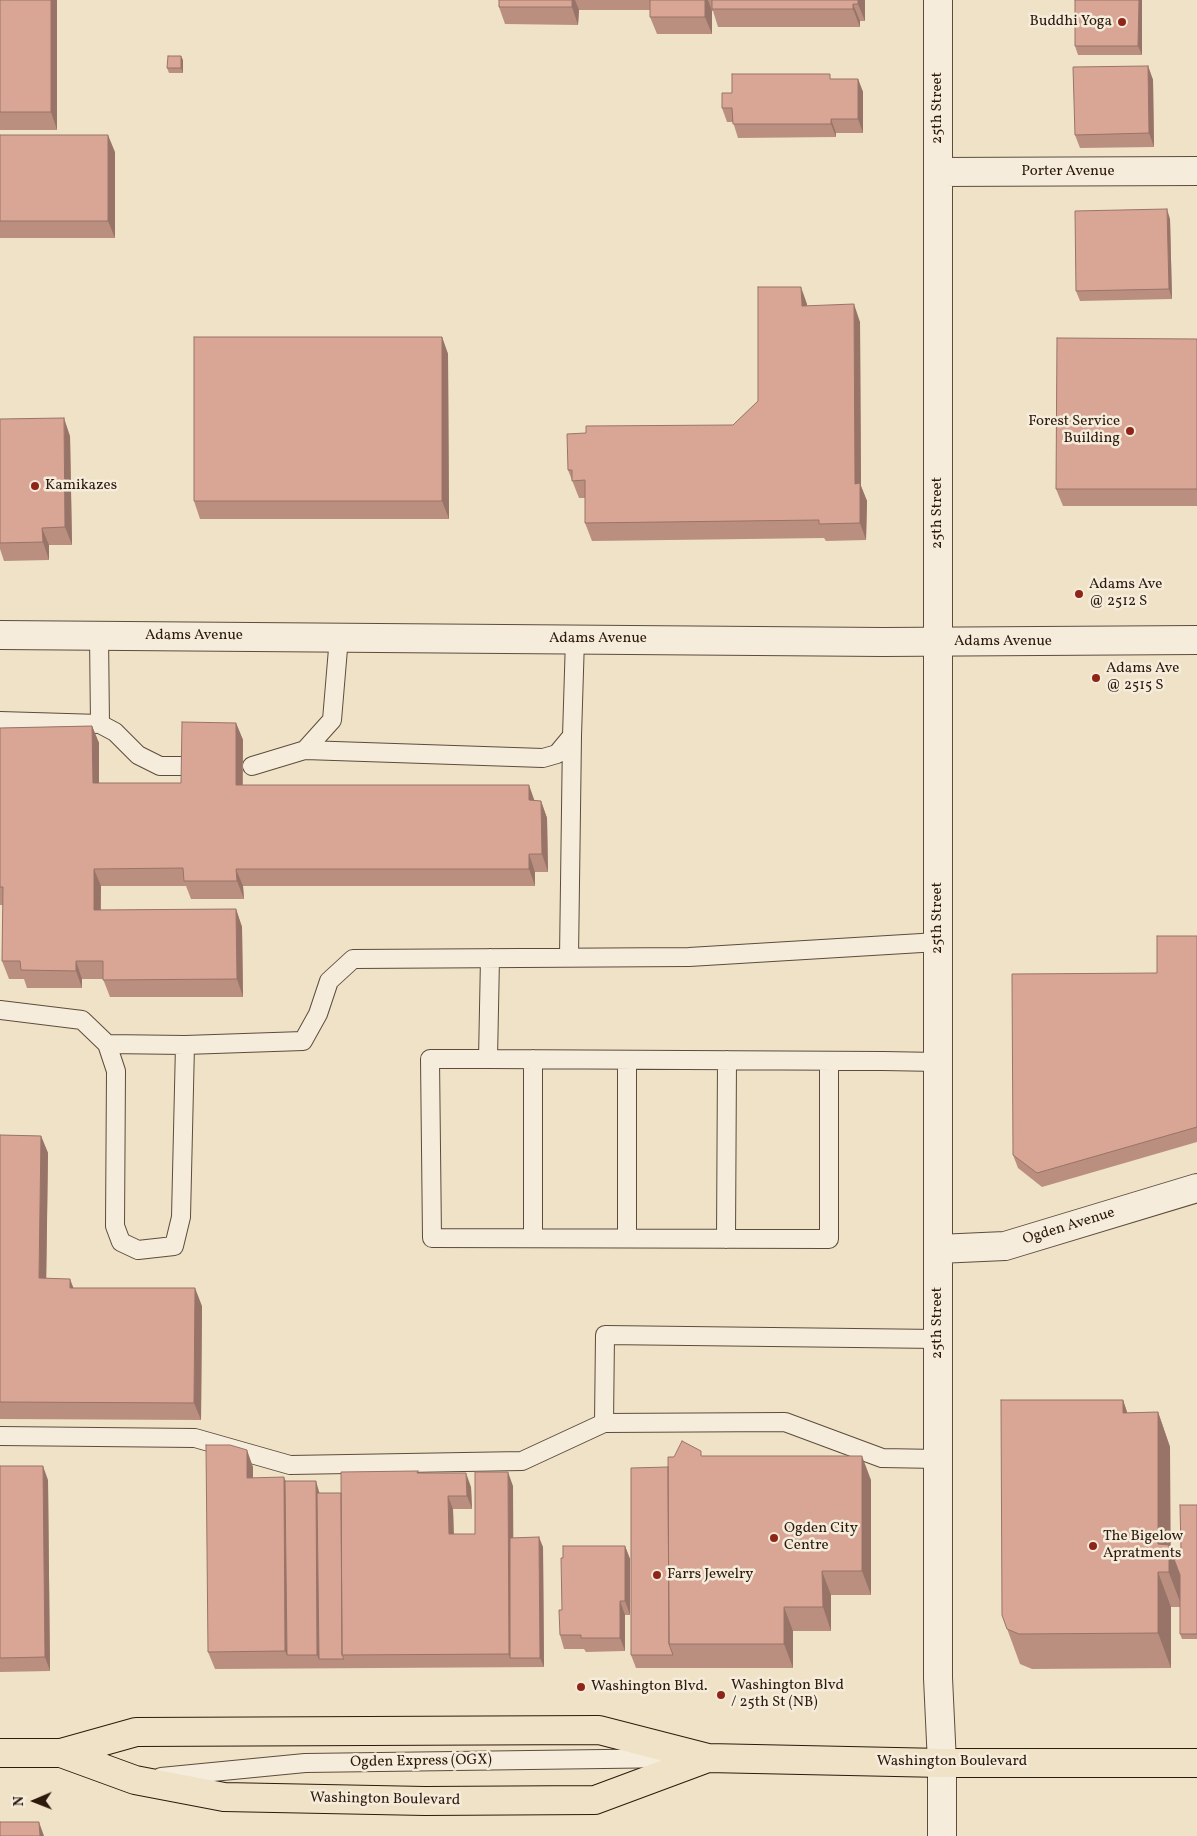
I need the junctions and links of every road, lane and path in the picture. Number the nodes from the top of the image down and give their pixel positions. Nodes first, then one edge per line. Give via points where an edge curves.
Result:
1 (938, 0) edge
2 (1197, 171) edge
3 (938, 172) junction
4 (0, 635) edge
5 (99, 636) junction
6 (339, 637) junction
7 (575, 639) junction
8 (1197, 640) edge
9 (938, 642) junction
10 (0, 721) edge
11 (100, 724) junction
12 (572, 736) junction
13 (305, 750) junction
14 (181, 766) edge
15 (252, 766) dead end
16 (938, 942) junction
17 (569, 957) junction
18 (490, 958) junction
19 (0, 1010) edge
20 (107, 1044) junction
21 (185, 1045) junction
22 (488, 1059) junction
23 (532, 1059) junction
24 (627, 1060) junction
25 (727, 1060) junction
26 (829, 1061) junction
27 (938, 1062) junction
28 (1197, 1188) edge
29 (532, 1238) junction
30 (627, 1238) junction
31 (726, 1238) junction
32 (938, 1249) junction
33 (938, 1338) junction
34 (604, 1423) junction
35 (0, 1436) edge
36 (938, 1458) junction
37 (0, 1753) edge
38 (61, 1753) junction
39 (708, 1758) junction
40 (942, 1763) junction
41 (1197, 1763) edge
42 (135, 1780) junction
43 (942, 1836) edge

1 - 3 street, 25th Street
2 - 3 street, Porter Avenue
3 - 9 street, 25th Street
4 - 5 street, Adams Avenue
5 - 6 street, Adams Avenue
5 - 11 lane
6 - 7 street, Adams Avenue
6 - 13 lane via 332,720
7 - 9 street, Adams Avenue
7 - 12 lane
8 - 9 street, Adams Avenue
9 - 16 street, 25th Street
10 - 11 lane
11 - 14 lane via 116,732 138,755 160,766
12 - 13 lane via 557,754 543,758
12 - 17 lane
13 - 15 lane
16 - 17 lane via 689,956
16 - 27 street, 25th Street
17 - 18 lane
18 - 21 lane via 353,959 330,981 318,1014 302,1041
18 - 22 lane
19 - 20 lane via 82,1020
20 - 21 lane
20 - 21 lane via 116,1071 115,1226 121,1242 138,1250 174,1246 181,1217
22 - 23 lane
22 - 29 lane via 430,1059 432,1238
23 - 24 lane
23 - 29 lane
24 - 25 lane
24 - 30 lane
25 - 26 lane
25 - 31 lane
26 - 27 lane
26 - 31 lane via 829,1239
27 - 32 street, 25th Street
28 - 32 street, Ogden Avenue via 1005,1246
29 - 30 lane
30 - 31 lane
32 - 33 street, 25th Street
33 - 34 lane via 605,1335
33 - 36 street, 25th Street
34 - 35 lane via 522,1461 290,1465 195,1438
34 - 36 lane via 786,1422 882,1458
36 - 40 street, 25th Street via 938,1678
37 - 38 main road, Washington Boulevard
38 - 39 main road, Washington Boulevard via 136,1732 599,1730
38 - 42 main road, Washington Boulevard
39 - 40 main road, Washington Boulevard
39 - 42 lane, Ogden Express (OGX) via 305,1763
39 - 42 main road, Washington Boulevard via 595,1800 224,1797
40 - 41 main road, Washington Boulevard
40 - 43 street, 25th Street

